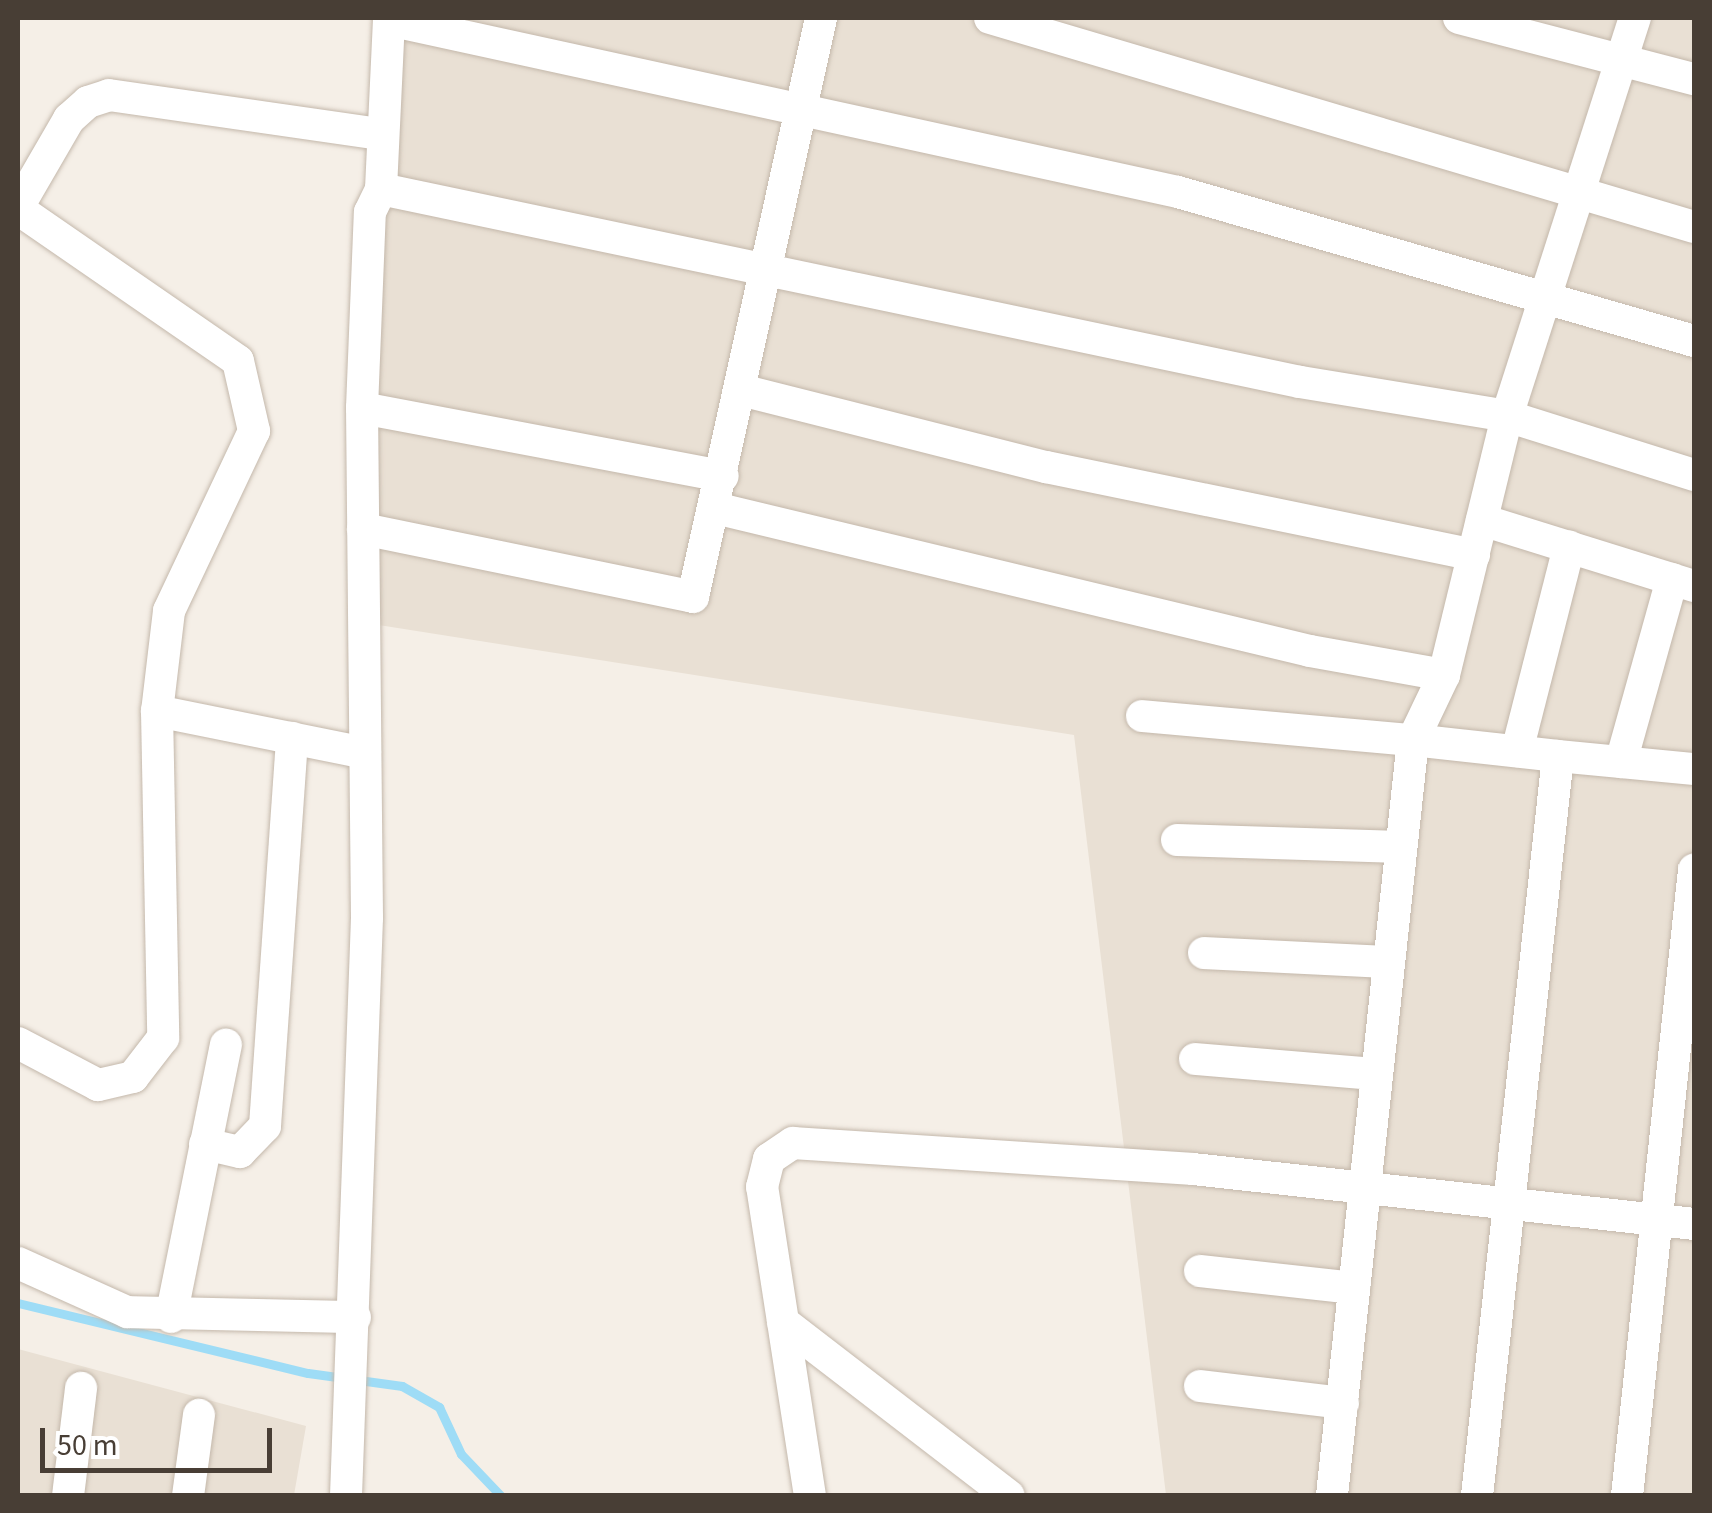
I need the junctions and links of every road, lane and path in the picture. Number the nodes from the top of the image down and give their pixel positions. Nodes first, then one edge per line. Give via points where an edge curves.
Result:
1 (821, 18) edge
2 (990, 18) edge
3 (1459, 18) edge
4 (1635, 18) edge
5 (389, 19) edge
6 (1622, 55) junction
7 (1694, 78) edge
8 (801, 108) junction
9 (381, 134) junction
10 (381, 189) junction
11 (1580, 191) junction
12 (18, 208) edge
13 (1694, 226) edge
14 (766, 272) junction
15 (1546, 296) junction
16 (1694, 341) edge
17 (741, 390) junction
18 (362, 408) junction
19 (1508, 416) junction
20 (1694, 475) edge
21 (723, 476) junction
22 (715, 508) junction
23 (1482, 520) junction
24 (363, 529) junction
25 (1569, 547) junction
26 (1474, 554) junction
27 (1683, 582) edge
28 (1444, 675) junction
29 (158, 711) junction
30 (1142, 716) dead end
31 (292, 738) junction
32 (1413, 740) junction
33 (1517, 752) junction
34 (365, 753) junction
35 (1558, 756) junction
36 (1621, 762) junction
37 (1694, 769) edge
38 (1177, 840) dead end
39 (1401, 847) junction
40 (1694, 870) edge
41 (1204, 953) dead end
42 (1386, 962) junction
43 (18, 1043) edge
44 (226, 1045) dead end
45 (1195, 1059) dead end
46 (1372, 1074) junction
47 (206, 1144) junction
48 (1368, 1190) junction
49 (1512, 1207) junction
50 (1655, 1223) junction
51 (1694, 1224) edge
52 (18, 1263) edge
53 (1200, 1271) dead end
54 (1354, 1288) junction
55 (171, 1317) junction
56 (355, 1317) junction
57 (783, 1322) junction
58 (1200, 1386) dead end
59 (81, 1388) dead end
60 (1343, 1403) junction
61 (199, 1415) dead end
62 (68, 1496) edge
63 (188, 1496) edge
64 (346, 1496) edge
65 (810, 1496) edge
66 (1009, 1496) edge
67 (1332, 1496) edge
68 (1478, 1496) edge
69 (1627, 1496) edge

1 - 8 street
2 - 11 street
3 - 6 street
4 - 6 street
5 - 8 street
5 - 9 street
6 - 7 street
6 - 11 street
8 - 14 street
8 - 15 street via 1178,192
9 - 10 street
9 - 12 street via 110,95 88,102 69,119
10 - 14 street
10 - 18 street via 370,212
11 - 13 street
11 - 15 street
12 - 29 street via 238,361 254,431 169,611
14 - 17 street
14 - 19 street via 1300,382
15 - 16 street
15 - 19 street
17 - 21 street
17 - 26 street via 1046,468
18 - 21 street
18 - 24 street
19 - 20 street
19 - 23 street
21 - 22 street
22 - 24 street via 694,597
22 - 28 street via 1310,651
23 - 25 street
23 - 26 street
24 - 34 street
25 - 27 street
25 - 33 street
26 - 28 street
27 - 36 street
28 - 32 street
29 - 31 street
29 - 43 street via 163,1038 133,1076 98,1085
30 - 32 street
31 - 34 street
31 - 47 street via 265,1126 240,1152
32 - 33 street
32 - 39 street
33 - 35 street
34 - 56 street
35 - 36 street
35 - 49 street
36 - 37 street
38 - 39 street
39 - 42 street
40 - 50 street
41 - 42 street
42 - 46 street
44 - 47 street
45 - 46 street
46 - 48 street
47 - 55 street
48 - 49 street
48 - 54 street
48 - 57 street via 1194,1169 793,1143 776,1151 762,1173
49 - 50 street
49 - 68 street
50 - 51 street
50 - 69 street
52 - 55 street via 127,1312
53 - 54 street
54 - 60 street
55 - 56 street
56 - 64 street
57 - 65 street
57 - 66 street
58 - 60 street
59 - 62 street
60 - 67 street
61 - 63 street

